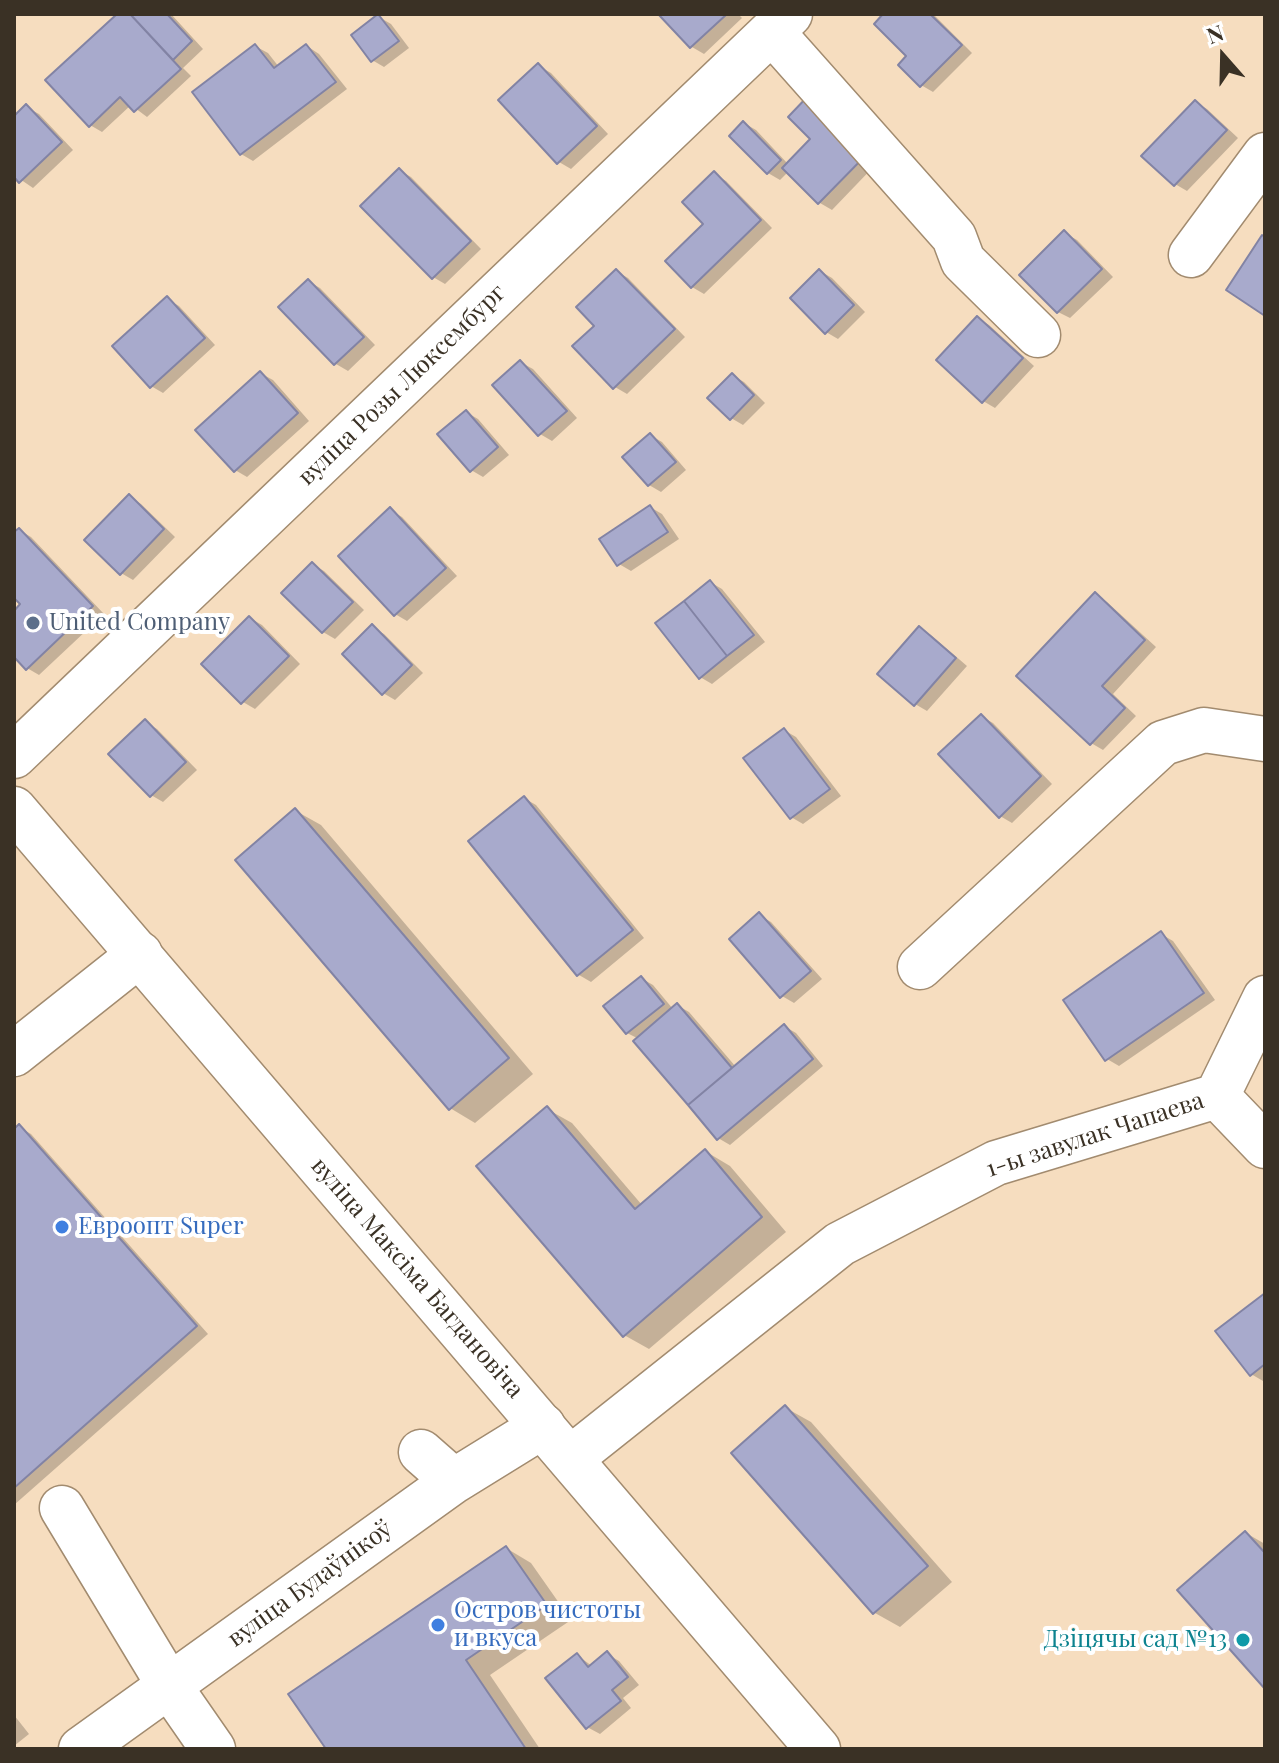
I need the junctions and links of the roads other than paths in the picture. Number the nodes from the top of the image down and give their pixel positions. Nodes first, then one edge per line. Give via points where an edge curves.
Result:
1 (781, 23) edge
2 (1265, 155) edge
3 (1191, 255) dead end
4 (1038, 335) dead end
5 (1265, 739) edge
6 (14, 756) edge
7 (14, 809) edge
8 (140, 954) junction
9 (920, 967) dead end
10 (1265, 998) edge
11 (14, 1054) edge
12 (1217, 1096) junction
13 (1265, 1146) edge
14 (557, 1442) junction
15 (421, 1452) dead end
16 (454, 1481) junction
17 (62, 1508) dead end
18 (170, 1687) junction
19 (81, 1749) edge
20 (213, 1749) edge
21 (818, 1749) edge

1 - 4 street via 954,237 963,261
1 - 6 street, вуліца Розы Люксембург
2 - 3 street
5 - 9 street via 1204,730 1163,743
7 - 8 street, вуліца Максіма Багдановіча
8 - 11 street
8 - 14 street, вуліца Максіма Багдановіча
10 - 12 street, 1-ы завулак Чапаева
12 - 13 street
12 - 14 street, 1-ы завулак Чапаева via 996,1163 840,1244
14 - 16 street, вуліца Будаўнікоў
14 - 21 street, вуліца Максіма Багдановіча
15 - 16 street
16 - 18 street, вуліца Будаўнікоў via 220,1627
17 - 18 street
18 - 19 street, вуліца Будаўнікоў
18 - 20 street

